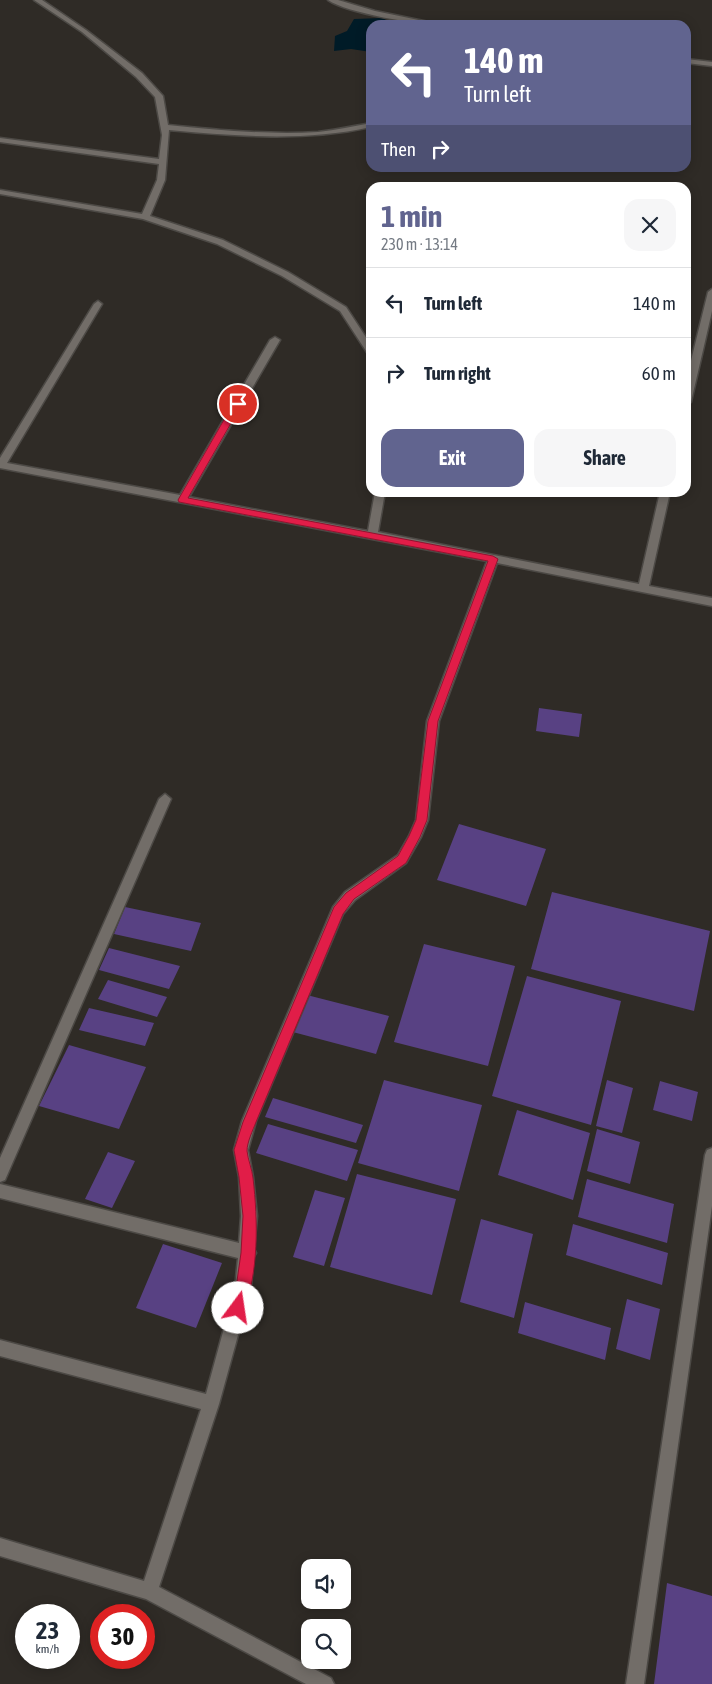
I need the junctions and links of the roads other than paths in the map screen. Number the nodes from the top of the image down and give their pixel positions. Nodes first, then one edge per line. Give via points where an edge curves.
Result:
1 (37, 0) edge
2 (331, 0) edge
3 (411, 20) edge
4 (691, 62) edge
5 (712, 64) edge
6 (366, 126) edge
7 (164, 127) junction
8 (0, 140) edge
9 (163, 162) junction
10 (0, 192) edge
11 (145, 217) junction
12 (712, 292) edge
13 (98, 304) dead end
14 (275, 340) dead end
15 (366, 344) edge
16 (691, 381) edge
17 (1, 465) edge
18 (379, 497) edge
19 (664, 497) edge
20 (182, 500) junction
21 (372, 535) junction
22 (493, 559) junction
23 (643, 589) junction
24 (712, 602) edge
25 (165, 799) dead end
26 (712, 1155) edge
27 (0, 1175) edge
28 (0, 1191) edge
29 (248, 1253) junction
30 (0, 1348) edge
31 (211, 1404) junction
32 (0, 1547) edge
33 (149, 1591) junction
34 (325, 1684) edge
35 (635, 1684) edge

1 - 7 street via 84,31 159,96
2 - 3 street
4 - 5 street
6 - 7 street via 342,133 282,137
7 - 9 street
8 - 9 street
9 - 11 street via 161,180
10 - 11 street
11 - 15 street via 220,242 285,274 343,309
12 - 16 street
13 - 17 street
14 - 20 street
17 - 20 street
18 - 21 street
19 - 23 street
20 - 21 street
21 - 22 street
22 - 23 street
22 - 29 street via 433,721 422,820 415,837 402,859 350,896 338,911 249,1122 241,1150 249,1216
23 - 24 street
25 - 27 street
26 - 35 street
28 - 29 street
29 - 31 street via 243,1288
30 - 31 street
31 - 33 street
32 - 33 street
33 - 34 street

